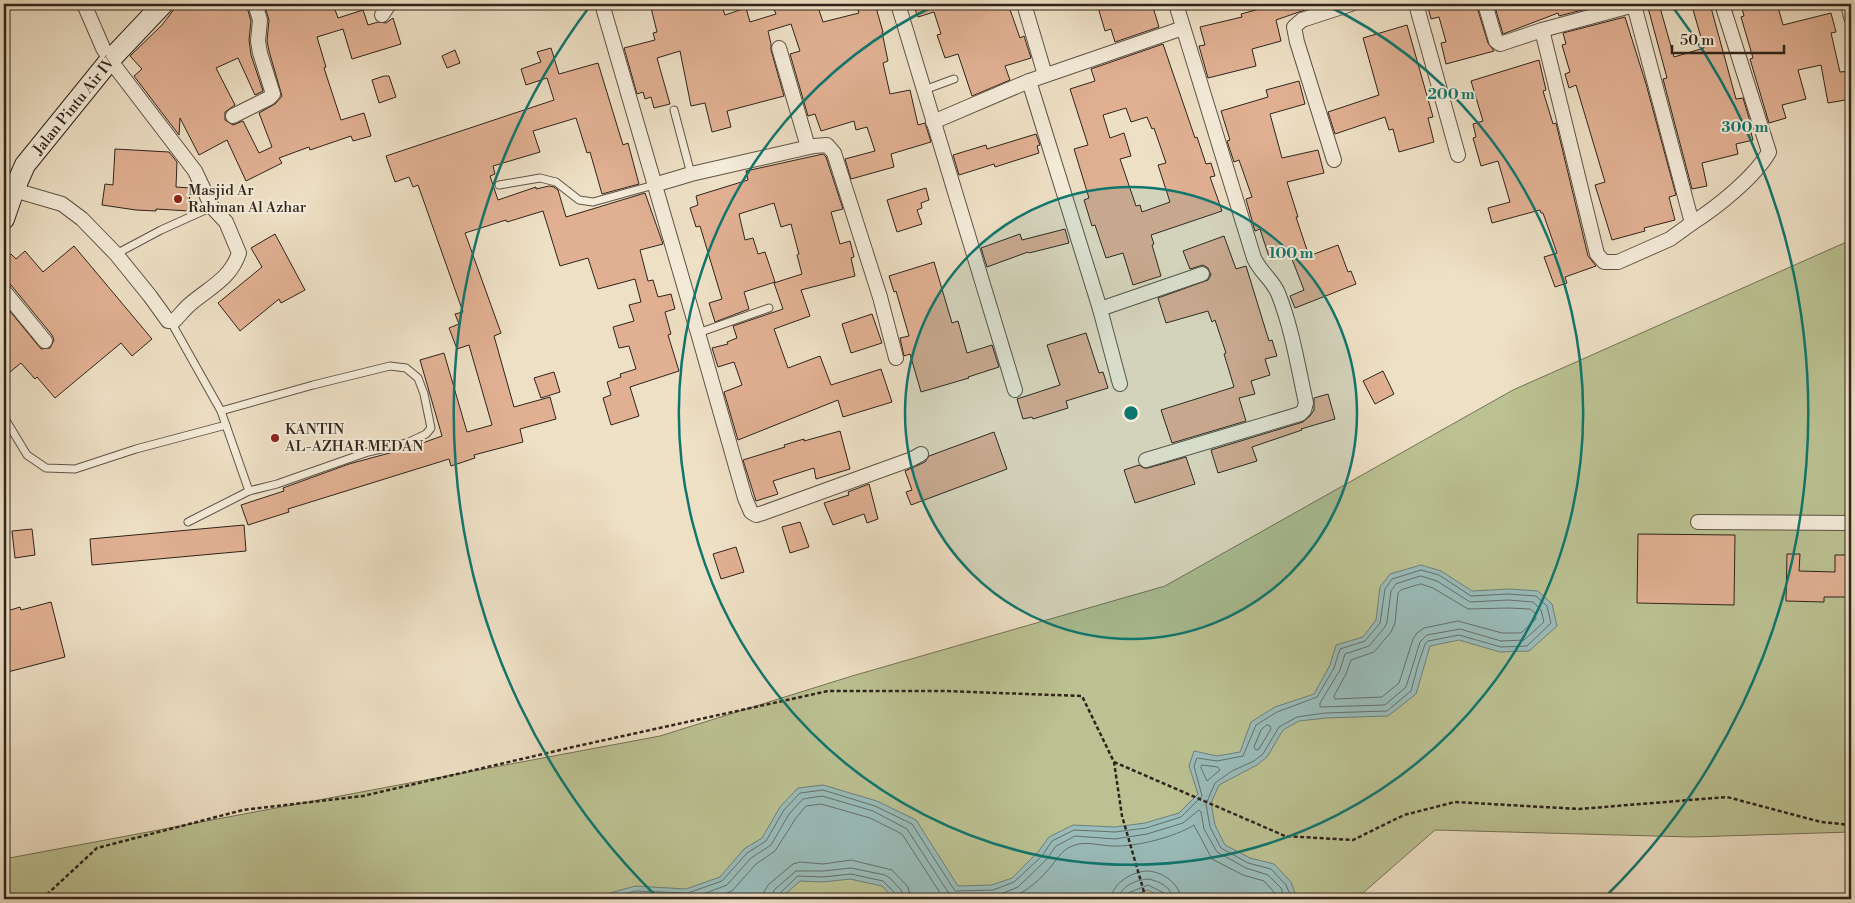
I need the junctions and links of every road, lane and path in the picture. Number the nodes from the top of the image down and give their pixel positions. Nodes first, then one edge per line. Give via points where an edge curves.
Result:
1 (84, 4) edge
2 (163, 4) edge
3 (255, 4) edge
4 (602, 4) edge
5 (898, 4) edge
6 (1024, 4) edge
7 (1176, 4) edge
8 (1351, 4) edge
9 (1416, 4) edge
10 (1485, 4) edge
11 (1636, 4) edge
12 (1722, 4) edge
13 (1848, 4) edge
14 (1592, 10) edge
15 (1851, 17) edge
16 (1183, 28) junction
17 (1542, 30) junction
18 (779, 48) dead end
19 (110, 60) junction
20 (1045, 75) junction
21 (954, 79) dead end
22 (1029, 81) junction
23 (923, 90) junction
24 (674, 110) dead end
25 (233, 116) dead end
26 (933, 122) junction
27 (808, 147) junction
28 (1458, 155) dead end
29 (1334, 160) dead end
30 (691, 174) junction
31 (499, 185) dead end
32 (654, 185) junction
33 (14, 190) junction
34 (212, 207) junction
35 (4, 219) edge
36 (1692, 223) junction
37 (116, 254) junction
38 (1202, 274) dead end
39 (4, 291) edge
40 (769, 308) dead end
41 (1100, 309) junction
42 (171, 322) junction
43 (698, 333) junction
44 (45, 341) dead end
45 (896, 358) dead end
46 (1120, 384) dead end
47 (1015, 390) dead end
48 (221, 411) junction
49 (4, 417) edge
50 (226, 425) junction
51 (921, 454) dead end
52 (1146, 460) dead end
53 (249, 491) junction
54 (188, 522) dead end
55 (1698, 522) dead end
56 (1851, 523) edge
57 (1114, 762) junction
58 (1851, 825) edge
59 (42, 899) edge
60 (1146, 899) edge

1 - 19 street
2 - 19 main road, Jalan Pintu Air IV
3 - 25 street via 260,20 260,53 273,94
4 - 32 street
5 - 23 street
6 - 20 street
7 - 16 street
8 - 29 street via 1302,20 1294,27
9 - 28 street
10 - 17 street via 1497,43
11 - 14 street
11 - 36 street
12 - 36 street via 1769,152 1744,181
13 - 15 street
14 - 17 street
16 - 20 street
16 - 52 street via 1254,258 1258,268 1272,281 1283,305 1306,403 1300,414
17 - 36 street via 1600,258 1604,262 1618,262 1670,239
18 - 27 street
19 - 33 main road, Jalan Pintu Air IV via 26,165
19 - 34 street via 195,171
20 - 22 street
21 - 23 lane
22 - 26 street
22 - 41 street
23 - 26 street
24 - 30 lane
26 - 47 street
27 - 30 street
27 - 45 street via 827,145 834,153
30 - 32 street
31 - 32 lane via 540,178 556,182 579,200 593,202
32 - 43 street
33 - 35 main road, Jalan Pintu Air IV
33 - 37 street via 62,204 82,219
34 - 37 lane
34 - 42 street via 226,222 233,237 239,253 236,263 227,276
37 - 42 street
38 - 41 street
39 - 44 street
40 - 43 lane
41 - 46 street
42 - 48 lane
43 - 51 street via 745,498 753,514
48 - 50 lane
48 - 53 lane via 390,366 406,368 418,378 424,394 431,428 426,434 407,443 368,452
49 - 50 lane via 27,455 46,468 75,470 136,449
50 - 53 lane
53 - 54 lane
55 - 56 street
57 - 58 path via 1285,836 1353,840 1404,815 1455,802 1579,809 1727,797 1821,822
57 - 59 path via 1082,696 944,691 828,692 573,746 362,796 243,810 97,848
57 - 60 path via 1122,816

